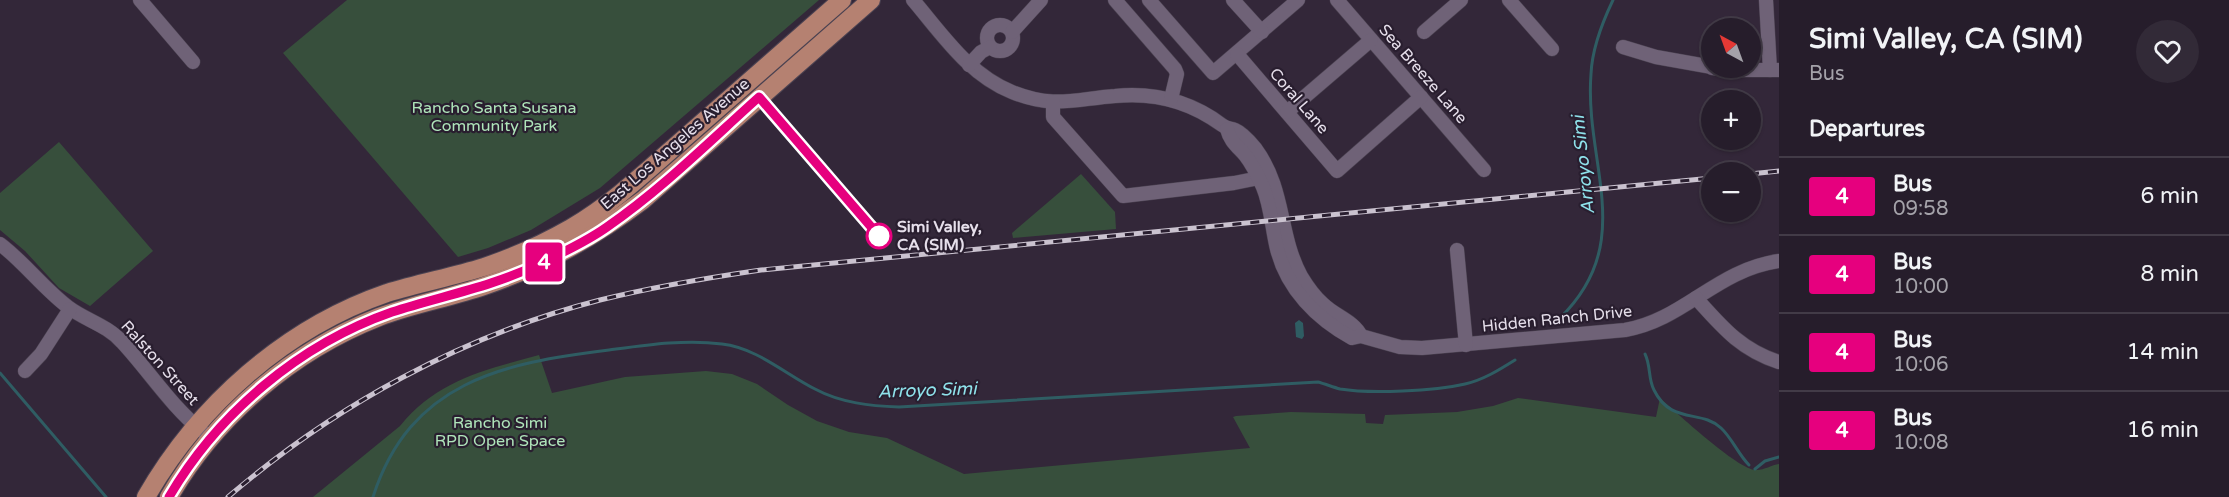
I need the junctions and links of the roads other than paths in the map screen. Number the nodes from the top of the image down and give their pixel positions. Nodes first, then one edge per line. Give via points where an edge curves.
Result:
1 (140, 0) edge
2 (842, 0) edge
3 (871, 0) edge
4 (914, 0) edge
5 (1041, 0) edge
6 (1115, 0) edge
7 (1149, 0) edge
8 (1233, 0) edge
9 (1337, 0) edge
10 (1461, 0) edge
11 (1509, 0) edge
12 (1766, 0) edge
13 (1296, 1) edge
14 (1262, 32) junction
15 (1424, 32) dead end
16 (1371, 40) junction
17 (1623, 47) dead end
18 (1552, 49) dead end
19 (1237, 54) junction
20 (193, 62) dead end
21 (969, 65) junction
22 (1701, 65) edge
23 (1775, 70) edge
24 (1421, 98) junction
25 (1171, 99) junction
26 (1053, 102) junction
27 (1287, 112) junction
28 (1227, 129) junction
29 (1484, 170) dead end
30 (1259, 178) junction
31 (0, 244) edge
32 (1457, 250) dead end
33 (1779, 261) edge
34 (1696, 298) junction
35 (70, 309) junction
36 (1361, 336) junction
37 (1466, 345) junction
38 (1779, 362) edge
39 (25, 372) dead end
40 (195, 425) junction
41 (211, 438) junction
42 (146, 497) edge
43 (169, 497) edge

1 - 20 street
2 - 40 main road, East Los Angeles Avenue via 590,216 512,256 387,293 342,312 288,343 219,399
3 - 41 main road, East Los Angeles Avenue via 606,228 517,274 394,312 330,340 272,378
4 - 21 street, Hidden Ranch Drive
5 - 21 street via 1012,32 1007,26 994,26 987,35 990,47
6 - 25 street via 1175,69
7 - 19 street via 1213,73
8 - 14 street
9 - 16 street, Sea Breeze Lane
10 - 15 street
11 - 18 street
12 - 23 street
13 - 14 street
14 - 19 street
16 - 24 street, Sea Breeze Lane
16 - 27 street
17 - 22 street
19 - 27 street, Coral Lane
21 - 26 street, Hidden Ranch Drive via 1011,92
24 - 27 street, Coral Lane via 1337,171
24 - 29 street, Sea Breeze Lane
25 - 26 street, Hidden Ranch Drive via 1137,95
25 - 28 street, Hidden Ranch Drive via 1200,111
26 - 30 street via 1053,117 1123,196
28 - 30 street, Hidden Ranch Drive
28 - 36 street, Hidden Ranch Drive via 1237,130 1255,148 1268,170 1280,199 1294,262 1305,283 1323,304 1357,327
30 - 36 street, Hidden Ranch Drive via 1288,278 1330,326 1352,338
31 - 35 street, Ralston Street
32 - 37 street
33 - 34 street, Hidden Ranch Drive via 1736,273
34 - 37 street, Hidden Ranch Drive via 1657,321 1635,328
34 - 38 street via 1746,348
35 - 39 street
35 - 40 street, Ralston Street via 121,340
36 - 37 street, Hidden Ranch Drive via 1400,347
40 - 41 street, Ralston Street
40 - 42 main road, East Los Angeles Avenue
41 - 43 main road, East Los Angeles Avenue

